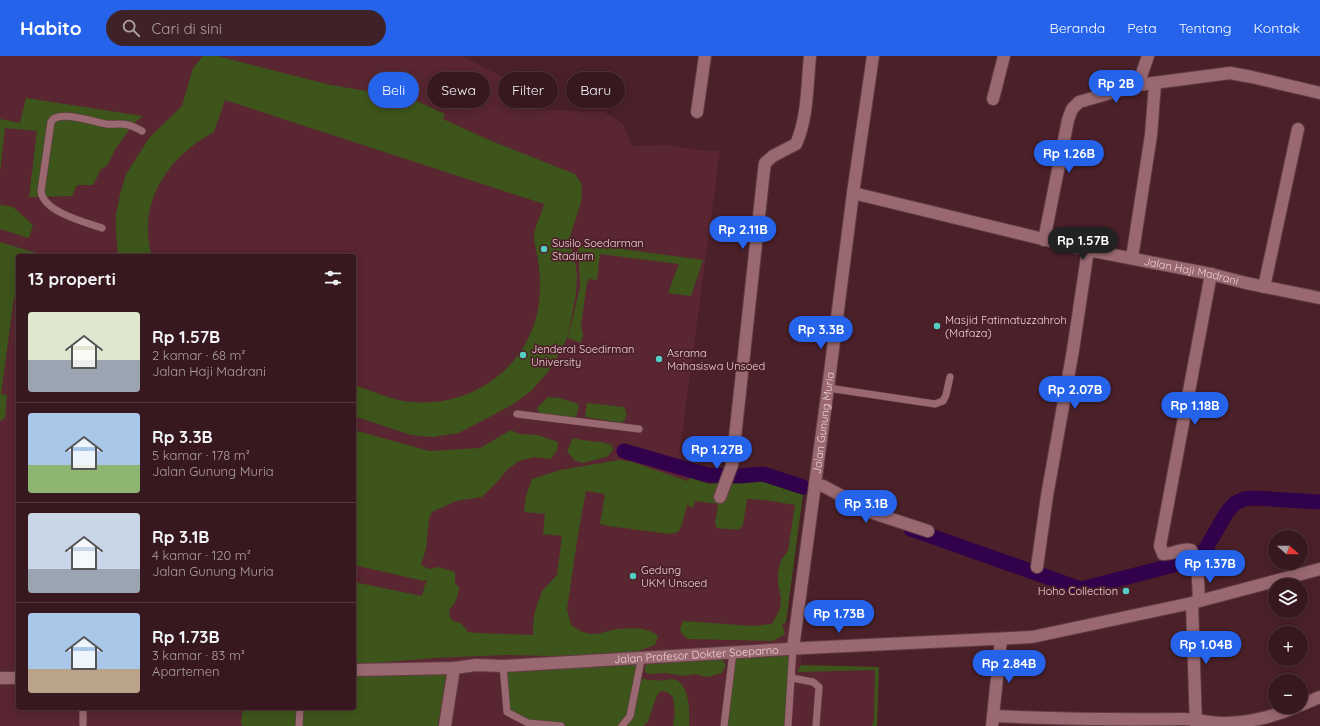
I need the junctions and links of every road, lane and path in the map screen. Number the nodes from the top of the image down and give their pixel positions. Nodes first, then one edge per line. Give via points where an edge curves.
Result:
1 (705, 56) edge
2 (810, 56) edge
3 (873, 56) edge
4 (1004, 56) edge
5 (1148, 56) edge
6 (1155, 84) junction
7 (1138, 85) junction
8 (1320, 93) edge
9 (993, 99) dead end
10 (697, 112) dead end
11 (1298, 129) dead end
12 (142, 131) dead end
13 (853, 193) junction
14 (102, 228) dead end
15 (1044, 240) junction
16 (1088, 250) junction
17 (1132, 258) junction
18 (1211, 274) junction
19 (1264, 287) junction
20 (1320, 298) edge
21 (950, 378) dead end
22 (828, 388) junction
23 (517, 414) dead end
24 (639, 429) dead end
25 (815, 485) junction
26 (720, 497) dead end
27 (928, 531) dead end
28 (1037, 567) dead end
29 (1320, 569) edge
30 (1196, 602) junction
31 (1001, 639) junction
32 (794, 648) junction
33 (733, 652) junction
34 (640, 658) junction
35 (503, 666) junction
36 (454, 668) junction
37 (356, 670) edge
38 (0, 678) edge
39 (16, 678) edge
40 (792, 678) junction
41 (1320, 697) edge
42 (1308, 702) edge
43 (83, 710) edge
44 (300, 710) edge
45 (1278, 714) edge
46 (993, 721) edge
47 (1196, 722) edge
48 (83, 724) dead end
49 (299, 726) edge
50 (445, 726) edge
51 (561, 726) edge
52 (622, 726) edge
53 (724, 726) edge
54 (788, 726) edge
55 (816, 726) edge

1 - 10 street
2 - 26 street via 801,133 796,144 765,163 732,465
3 - 13 street, Jalan Gunung Muria
4 - 9 street
5 - 7 street
6 - 7 street
6 - 8 street via 1230,73
6 - 17 street via 1151,135
7 - 15 street via 1079,102 1072,109
11 - 19 street
12 - 14 lane via 128,125 107,124 71,116 52,118 41,195 45,202 59,211
13 - 15 street, Jalan Haji Madrani
13 - 22 street, Jalan Gunung Muria
15 - 16 street, Jalan Haji Madrani
16 - 17 street, Jalan Haji Madrani
16 - 28 street
17 - 18 street, Jalan Haji Madrani
18 - 19 street, Jalan Haji Madrani
18 - 30 street via 1160,546 1163,554 1186,548 1191,550 1196,569
19 - 20 street, Jalan Haji Madrani
21 - 22 lane via 946,395 942,401 935,404
22 - 25 street, Jalan Gunung Muria
23 - 24 lane
25 - 27 street via 823,486 848,498 866,511
25 - 32 street, Jalan Gunung Muria
29 - 30 street, Jalan Profesor Dokter Soeparno
30 - 31 street, Jalan Profesor Dokter Soeparno via 1032,636
30 - 47 street
31 - 32 street, Jalan Profesor Dokter Soeparno
31 - 46 street
32 - 33 street, Jalan Profesor Dokter Soeparno
32 - 40 lane
33 - 34 street, Jalan Profesor Dokter Soeparno
33 - 53 lane
34 - 35 street, Jalan Profesor Dokter Soeparno
34 - 52 lane via 630,716
35 - 36 street, Jalan Profesor Dokter Soeparno via 476,665
35 - 51 lane via 507,712 528,723
36 - 37 street, Jalan Profesor Dokter Soeparno
36 - 50 street
38 - 39 street
40 - 54 lane
40 - 55 lane via 817,683 819,687
41 - 42 street
43 - 48 lane
44 - 49 lane
45 - 47 street via 1256,720 1227,723
46 - 47 street via 1085,719

